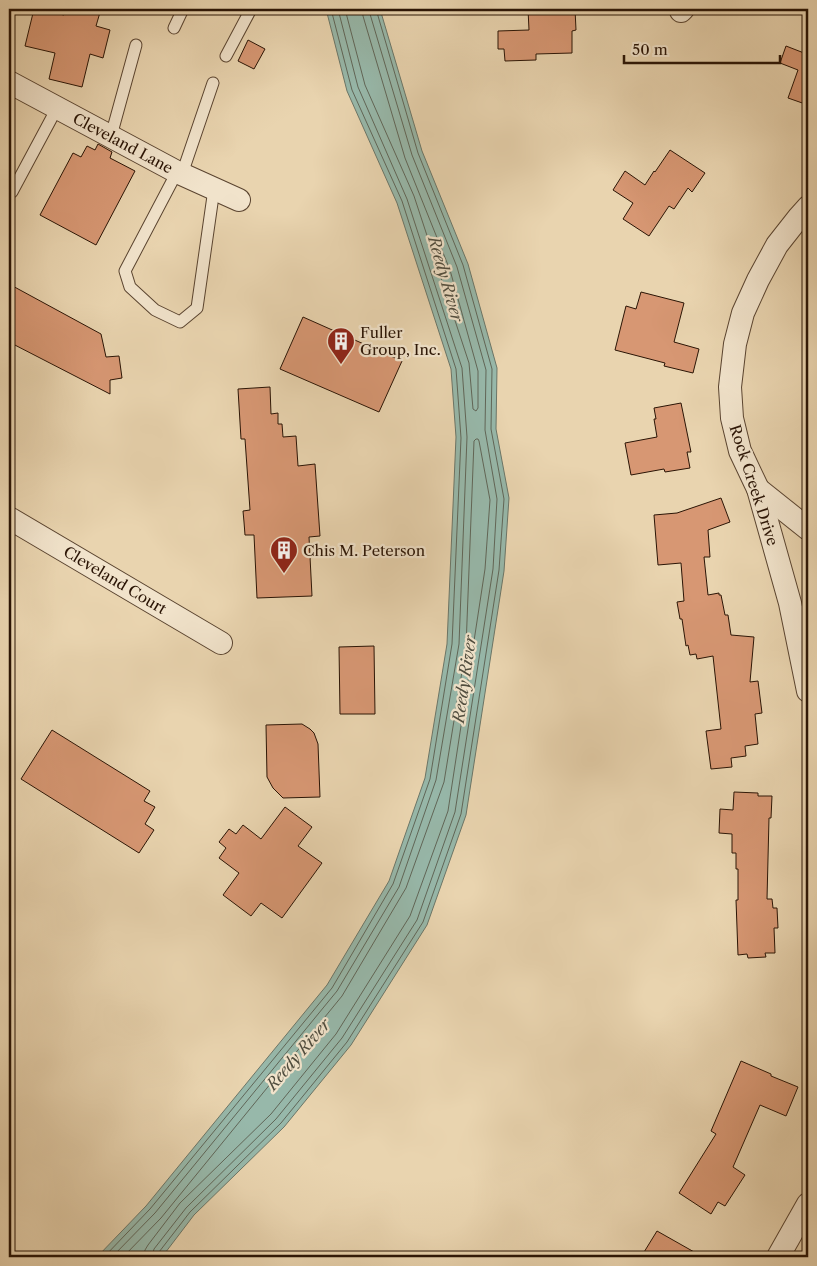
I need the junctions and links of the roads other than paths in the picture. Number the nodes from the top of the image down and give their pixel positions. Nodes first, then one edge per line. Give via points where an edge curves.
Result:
1 (183, 9) edge
2 (251, 9) edge
3 (174, 28) dead end
4 (136, 45) dead end
5 (226, 56) dead end
6 (9, 82) edge
7 (213, 83) dead end
8 (57, 108) junction
9 (111, 136) junction
10 (179, 173) junction
11 (214, 189) junction
12 (12, 192) dead end
13 (239, 200) dead end
14 (808, 207) edge
15 (758, 489) junction
16 (9, 518) edge
17 (808, 529) edge
18 (221, 643) dead end
19 (808, 690) edge
20 (808, 1204) edge
21 (778, 1257) edge

1 - 3 lane
2 - 5 lane
4 - 9 lane
6 - 8 street, Cleveland Lane
7 - 10 lane
8 - 9 street, Cleveland Lane
8 - 12 lane
9 - 10 street, Cleveland Lane
10 - 11 street, Cleveland Lane
10 - 11 lane via 125,271 130,287 155,310 180,322 197,308
11 - 13 street, Cleveland Lane
14 - 15 street, Rock Creek Drive via 778,245 758,280 743,314 735,344 730,388 732,418 740,450
15 - 17 street
15 - 19 street, Rock Creek Drive via 790,603
16 - 18 street, Cleveland Court
20 - 21 street

